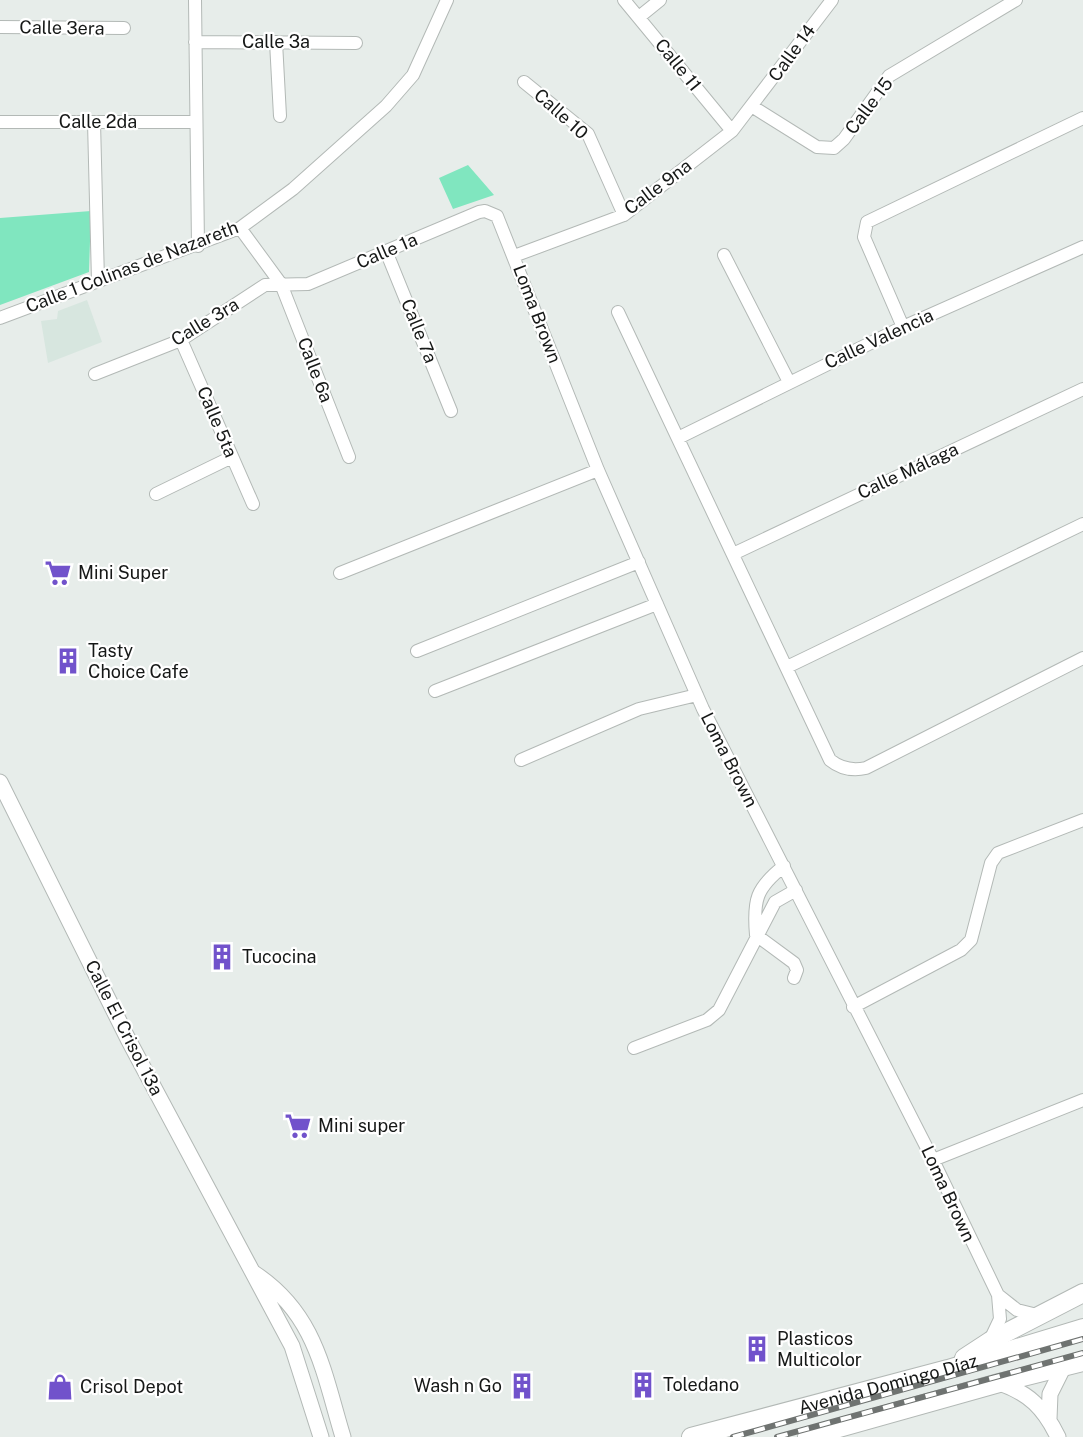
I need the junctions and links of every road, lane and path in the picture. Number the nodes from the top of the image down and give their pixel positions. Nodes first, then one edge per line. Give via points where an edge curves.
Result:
1 (195, 0) edge
2 (447, 0) edge
3 (624, 0) edge
4 (660, 0) edge
5 (831, 0) edge
6 (1016, 0) edge
7 (639, 18) junction
8 (0, 27) edge
9 (124, 28) dead end
10 (195, 42) junction
11 (276, 42) junction
12 (356, 43) dead end
13 (524, 82) dead end
14 (753, 107) junction
15 (280, 116) dead end
16 (1083, 118) edge
17 (0, 122) edge
18 (94, 122) junction
19 (196, 122) junction
20 (732, 131) junction
21 (492, 213) joint
22 (624, 214) junction
23 (240, 228) junction
24 (198, 246) junction
25 (1083, 247) edge
26 (386, 251) junction
27 (724, 255) dead end
28 (514, 256) junction
29 (98, 281) junction
30 (281, 284) junction
31 (618, 312) dead end
32 (0, 318) edge
33 (903, 327) junction
34 (181, 340) junction
35 (95, 374) dead end
36 (789, 382) junction
37 (1083, 389) edge
38 (452, 411) dead end
39 (678, 438) junction
40 (232, 457) junction
41 (349, 457) dead end
42 (598, 470) junction
43 (156, 494) dead end
44 (252, 504) dead end
45 (1083, 524) edge
46 (733, 554) junction
47 (639, 562) junction
48 (340, 573) dead end
49 (657, 604) junction
50 (417, 651) dead end
51 (1083, 658) edge
52 (786, 667) junction
53 (435, 691) dead end
54 (697, 695) junction
55 (521, 760) dead end
56 (0, 782) edge
57 (1083, 820) edge
58 (784, 866) junction
59 (796, 890) junction
60 (756, 935) junction
61 (794, 978) dead end
62 (853, 1007) junction
63 (634, 1048) dead end
64 (1083, 1100) edge
65 (933, 1160) junction
66 (252, 1271) junction
67 (1083, 1293) edge
68 (998, 1295) junction
69 (1037, 1315) junction
70 (1083, 1328) edge
71 (990, 1341) junction
72 (1083, 1362) edge
73 (1064, 1366) junction
74 (948, 1369) junction
75 (999, 1383) junction
76 (1049, 1419) junction
77 (342, 1434) edge
78 (321, 1437) edge
79 (691, 1437) edge
80 (807, 1437) edge
81 (1058, 1437) edge

1 - 10 street
2 - 23 street, Calle 1 Colinas de Nazareth via 413,75 386,106 292,189
3 - 7 street, Calle 11
4 - 7 street
5 - 14 street, Calle 14
6 - 14 street, Calle 15 via 889,76 834,148 817,147
7 - 20 street, Calle 11
8 - 9 street, Calle 3era
10 - 11 street, Calle 3a
10 - 19 street
11 - 12 street, Calle 3a
11 - 15 street
13 - 22 street, Calle 10 via 588,134
14 - 20 street, Calle 9na
16 - 33 street via 867,222 864,237
17 - 18 street, Calle 2da
18 - 19 street, Calle 2da
18 - 29 street
19 - 24 street
20 - 22 street, Calle 9na
21 - 26 street, Calle 1a via 479,212
21 - 28 street, Loma Brown via 501,221
22 - 28 street, Calle 9na
23 - 24 street, Calle 1 Colinas de Nazareth
23 - 30 street, Calle 6a
24 - 29 street, Calle 1 Colinas de Nazareth
25 - 33 street, Calle Valencia
26 - 30 street, Calle 1a via 309,284
26 - 38 street, Calle 7a
27 - 36 street
28 - 42 street, Loma Brown
29 - 32 street, Calle 1 Colinas de Nazareth
30 - 34 street, Calle 3ra via 265,285
30 - 41 street, Calle 6a
31 - 39 street
33 - 36 street, Calle Valencia
34 - 35 street, Calle 3ra
34 - 40 street, Calle 5ta
36 - 39 street, Calle Valencia
37 - 46 street, Calle Málaga
39 - 46 street
40 - 43 street
40 - 44 street, Calle 5ta
42 - 47 street, Loma Brown
42 - 48 street
45 - 52 street
46 - 52 street
47 - 49 street, Loma Brown
47 - 50 street
49 - 53 street
49 - 54 street, Loma Brown
51 - 52 street via 856,770 837,766 830,760
54 - 55 street via 639,710
54 - 58 street, Loma Brown
56 - 66 street, Calle El Crisol 13a via 128,1039
57 - 62 street via 998,853 991,863 971,940 961,950
58 - 59 street, Loma Brown
58 - 60 street via 765,883 755,900
59 - 60 street via 775,902
59 - 62 street, Loma Brown
60 - 61 street via 794,963
60 - 63 street via 719,1010 707,1020
62 - 65 street, Loma Brown
64 - 65 street
65 - 68 street, Loma Brown
66 - 77 street, Calle El Crisol 13a via 272,1285 304,1322 318,1351
66 - 78 street, Calle El Crisol 13a via 296,1354
67 - 69 main road
68 - 69 street via 1017,1310
68 - 71 street, Loma Brown via 1000,1319
69 - 71 main road
70 - 74 main road, Avenida Domingo Díaz
71 - 74 main road
72 - 73 main road, Avenida Domingo Díaz
73 - 75 main road, Avenida Domingo Díaz
73 - 76 street via 1050,1394
74 - 79 main road, Avenida Domingo Díaz
75 - 76 street via 1029,1396
75 - 80 main road, Avenida Domingo Díaz
76 - 81 street
77 - 78 street

